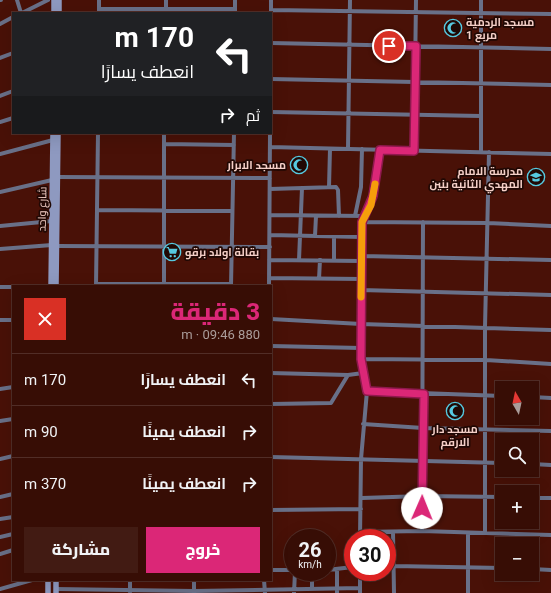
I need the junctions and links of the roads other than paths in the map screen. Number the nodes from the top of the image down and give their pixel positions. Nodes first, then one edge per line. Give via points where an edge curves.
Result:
1 (17, 0) edge
2 (48, 0) edge
3 (54, 0) edge
4 (59, 0) edge
5 (99, 0) edge
6 (166, 0) edge
7 (235, 0) edge
8 (272, 0) edge
9 (350, 0) edge
10 (416, 0) edge
11 (481, 0) edge
12 (272, 10) joint
13 (99, 11) edge
14 (235, 11) edge
15 (21, 12) edge
16 (23, 12) edge
17 (54, 12) edge
18 (59, 12) edge
19 (166, 12) edge
20 (350, 12) junction
21 (416, 12) junction
22 (482, 13) junction
23 (551, 14) edge
24 (12, 18) edge
25 (0, 24) edge
26 (272, 43) edge
27 (350, 46) junction
28 (416, 46) junction
29 (481, 46) junction
30 (551, 49) edge
31 (12, 53) edge
32 (0, 58) edge
33 (272, 79) edge
34 (349, 81) junction
35 (415, 82) junction
36 (482, 82) junction
37 (551, 84) edge
38 (12, 91) edge
39 (0, 96) edge
40 (272, 112) edge
41 (348, 114) junction
42 (414, 115) junction
43 (481, 116) junction
44 (12, 118) edge
45 (0, 122) edge
46 (53, 134) edge
47 (58, 134) edge
48 (98, 134) edge
49 (164, 134) edge
50 (234, 134) edge
51 (270, 134) edge
52 (53, 140) junction
53 (164, 144) junction
54 (234, 145) junction
55 (270, 147) junction
56 (330, 149) junction
57 (348, 149) junction
58 (362, 149) junction
59 (380, 150) junction
60 (414, 151) junction
61 (481, 152) junction
62 (490, 152) junction
63 (0, 154) edge
64 (551, 154) edge
65 (55, 170) junction
66 (98, 177) junction
67 (164, 177) junction
68 (233, 178) junction
69 (270, 178) junction
70 (55, 179) junction
71 (329, 187) junction
72 (302, 188) junction
73 (270, 189) junction
74 (0, 192) edge
75 (98, 210) junction
76 (165, 210) junction
77 (232, 211) junction
78 (270, 215) junction
79 (301, 216) junction
80 (316, 216) junction
81 (339, 216) junction
82 (355, 216) junction
83 (364, 216) junction
84 (52, 221) junction
85 (362, 222) junction
86 (423, 222) junction
87 (488, 223) junction
88 (0, 226) edge
89 (551, 226) edge
90 (270, 235) junction
91 (300, 236) junction
92 (315, 236) junction
93 (334, 237) junction
94 (362, 237) junction
95 (55, 246) junction
96 (95, 246) junction
97 (165, 246) junction
98 (270, 246) junction
99 (232, 247) junction
100 (0, 249) edge
101 (424, 257) junction
102 (362, 258) junction
103 (487, 258) junction
104 (270, 260) junction
105 (299, 260) junction
106 (320, 260) junction
107 (334, 260) junction
108 (551, 260) edge
109 (269, 278) junction
110 (319, 278) junction
111 (362, 279) junction
112 (164, 284) edge
113 (51, 285) edge
114 (56, 285) edge
115 (96, 285) edge
116 (231, 285) edge
117 (269, 285) edge
118 (0, 287) edge
119 (12, 287) edge
120 (361, 290) junction
121 (424, 291) junction
122 (486, 292) junction
123 (551, 295) edge
124 (272, 319) edge
125 (0, 320) edge
126 (12, 320) edge
127 (361, 324) junction
128 (424, 325) junction
129 (486, 326) junction
130 (551, 330) edge
131 (272, 346) edge
132 (361, 348) junction
133 (361, 359) junction
134 (424, 360) junction
135 (486, 360) junction
136 (551, 364) edge
137 (272, 373) edge
138 (363, 373) junction
139 (348, 375) junction
140 (12, 387) edge
141 (0, 389) edge
142 (367, 391) junction
143 (424, 394) junction
144 (485, 395) junction
145 (495, 396) edge
146 (539, 397) edge
147 (551, 398) edge
148 (272, 404) edge
149 (12, 419) edge
150 (0, 421) edge
151 (364, 424) junction
152 (423, 428) junction
153 (485, 430) junction
154 (551, 431) edge
155 (12, 456) edge
156 (272, 457) edge
157 (0, 459) edge
158 (361, 459) junction
159 (423, 462) junction
160 (485, 463) junction
161 (495, 463) edge
162 (539, 464) edge
163 (551, 465) edge
164 (12, 494) edge
165 (423, 496) junction
166 (0, 497) edge
167 (485, 497) junction
168 (495, 497) edge
169 (362, 498) junction
170 (539, 498) edge
171 (551, 498) edge
172 (361, 509) junction
173 (272, 510) edge
174 (12, 517) edge
175 (0, 519) edge
176 (360, 529) edge
177 (396, 532) edge
178 (422, 532) junction
179 (468, 533) junction
180 (485, 533) junction
181 (12, 534) edge
182 (551, 535) edge
183 (0, 537) edge
184 (12, 550) edge
185 (0, 554) edge
186 (396, 566) edge
187 (468, 567) junction
188 (495, 568) edge
189 (344, 569) edge
190 (539, 569) edge
191 (272, 570) edge
192 (337, 570) joint
193 (551, 570) edge
194 (284, 571) edge
195 (28, 581) edge
196 (48, 581) edge
197 (130, 581) edge
198 (194, 581) edge
199 (264, 581) edge
200 (312, 581) edge
201 (394, 581) edge
202 (0, 589) edge
203 (312, 589) junction
204 (56, 591) edge
205 (294, 591) edge
206 (337, 591) edge
207 (360, 591) edge
208 (130, 592) edge
209 (194, 592) edge
210 (265, 592) edge
211 (48, 593) edge
212 (394, 593) edge
213 (468, 593) edge

1 - 15 street
2 - 16 street
3 - 17 street
4 - 18 street
5 - 13 street
6 - 19 street
7 - 14 street
8 - 12 street
9 - 20 street
10 - 21 street
11 - 22 street
12 - 20 street
13 - 19 street
14 - 19 street
20 - 21 street
20 - 27 street
21 - 22 street
21 - 28 street
22 - 23 street
22 - 29 street
24 - 25 street
26 - 27 street
27 - 28 street
27 - 34 street
28 - 29 street
28 - 35 street
29 - 30 street
29 - 36 street
31 - 32 street
33 - 34 street
34 - 35 street
34 - 41 street
35 - 36 street
35 - 42 street
36 - 37 street
36 - 43 street
38 - 39 street
40 - 41 street
41 - 42 street
41 - 57 street
42 - 43 street
42 - 60 street
43 - 61 street
44 - 45 street
46 - 52 street, شارع واحد
47 - 65 street, شارع واحد
48 - 66 street
49 - 53 street
50 - 54 street
51 - 55 street
52 - 63 street
52 - 65 street, شارع واحد
53 - 54 street
53 - 67 street
54 - 68 street
55 - 56 street
55 - 69 street
56 - 57 street
56 - 71 street
57 - 58 street
58 - 59 street
58 - 82 street via 361,187
59 - 60 street
59 - 83 street via 373,196
60 - 61 street
61 - 62 street
62 - 64 street
62 - 87 street
65 - 70 street, شارع واحد
66 - 67 street
66 - 70 street
66 - 75 street
67 - 68 street
67 - 76 street
68 - 69 street
68 - 77 street
69 - 73 street
70 - 74 street
70 - 84 street, شارع واحد
70 - 95 street, شارع واحد
71 - 72 street
71 - 81 street via 337,188
72 - 73 street
72 - 79 street
73 - 78 street
75 - 76 street
75 - 96 street
76 - 77 street
76 - 97 street
77 - 99 street
78 - 79 street
78 - 90 street
79 - 80 street
79 - 91 street
80 - 81 street
80 - 92 street
81 - 82 street
82 - 83 street
83 - 85 street
84 - 88 street
84 - 95 street, شارع واحد
85 - 86 street
85 - 94 street
86 - 87 street
86 - 101 street
87 - 89 street
87 - 103 street
90 - 91 street
90 - 98 street
91 - 92 street
91 - 105 street
92 - 93 street
93 - 94 street
93 - 107 street
94 - 102 street
95 - 96 street
95 - 100 street
95 - 113 street, شارع واحد
95 - 114 street, شارع واحد
96 - 97 street
96 - 115 street
97 - 99 street
97 - 112 street
98 - 99 street
98 - 104 street
99 - 116 street
101 - 102 street
101 - 103 street
101 - 121 street
102 - 107 street
102 - 111 street
103 - 108 street
103 - 122 street
104 - 105 street
104 - 109 street
105 - 106 street
106 - 107 street
106 - 110 street
109 - 110 street
109 - 117 street
110 - 111 street
111 - 120 street
112 - 115 street
112 - 116 street
118 - 119 street
120 - 121 street
120 - 127 street
121 - 122 street
121 - 128 street
122 - 123 street
122 - 129 street
124 - 127 street
125 - 126 street
127 - 128 street
127 - 132 street
128 - 129 street
128 - 134 street
129 - 130 street
129 - 135 street
131 - 132 street
132 - 133 street
133 - 134 street
133 - 138 street
134 - 135 street
134 - 143 street
135 - 136 street
135 - 144 street
137 - 139 street
138 - 139 street
138 - 142 street
139 - 148 street via 331,403
140 - 141 street
142 - 143 street
142 - 151 street
143 - 144 street
143 - 152 street
144 - 145 street
144 - 153 street
146 - 147 street
149 - 150 street
151 - 152 street
151 - 158 street
152 - 153 street
152 - 159 street
153 - 154 street
153 - 160 street
155 - 157 street
156 - 158 street
158 - 159 street
158 - 169 street
159 - 160 street
159 - 165 street
160 - 161 street
160 - 167 street
162 - 163 street
164 - 166 street
165 - 167 street
165 - 169 street
165 - 178 street
167 - 168 street
167 - 180 street
169 - 172 street
170 - 171 street
172 - 173 street
172 - 176 street
174 - 175 street
177 - 178 street
178 - 179 street
179 - 180 street
179 - 187 street
180 - 182 street
181 - 183 street
184 - 185 street
186 - 187 street
187 - 188 street
187 - 213 street
189 - 192 street
190 - 193 street
191 - 194 street
192 - 206 street
195 - 202 street
196 - 211 street
197 - 208 street
198 - 209 street
199 - 210 street
200 - 203 street
201 - 212 street
203 - 205 street
203 - 206 street
204 - 208 street
205 - 210 street
206 - 207 street
208 - 209 street
209 - 210 street

